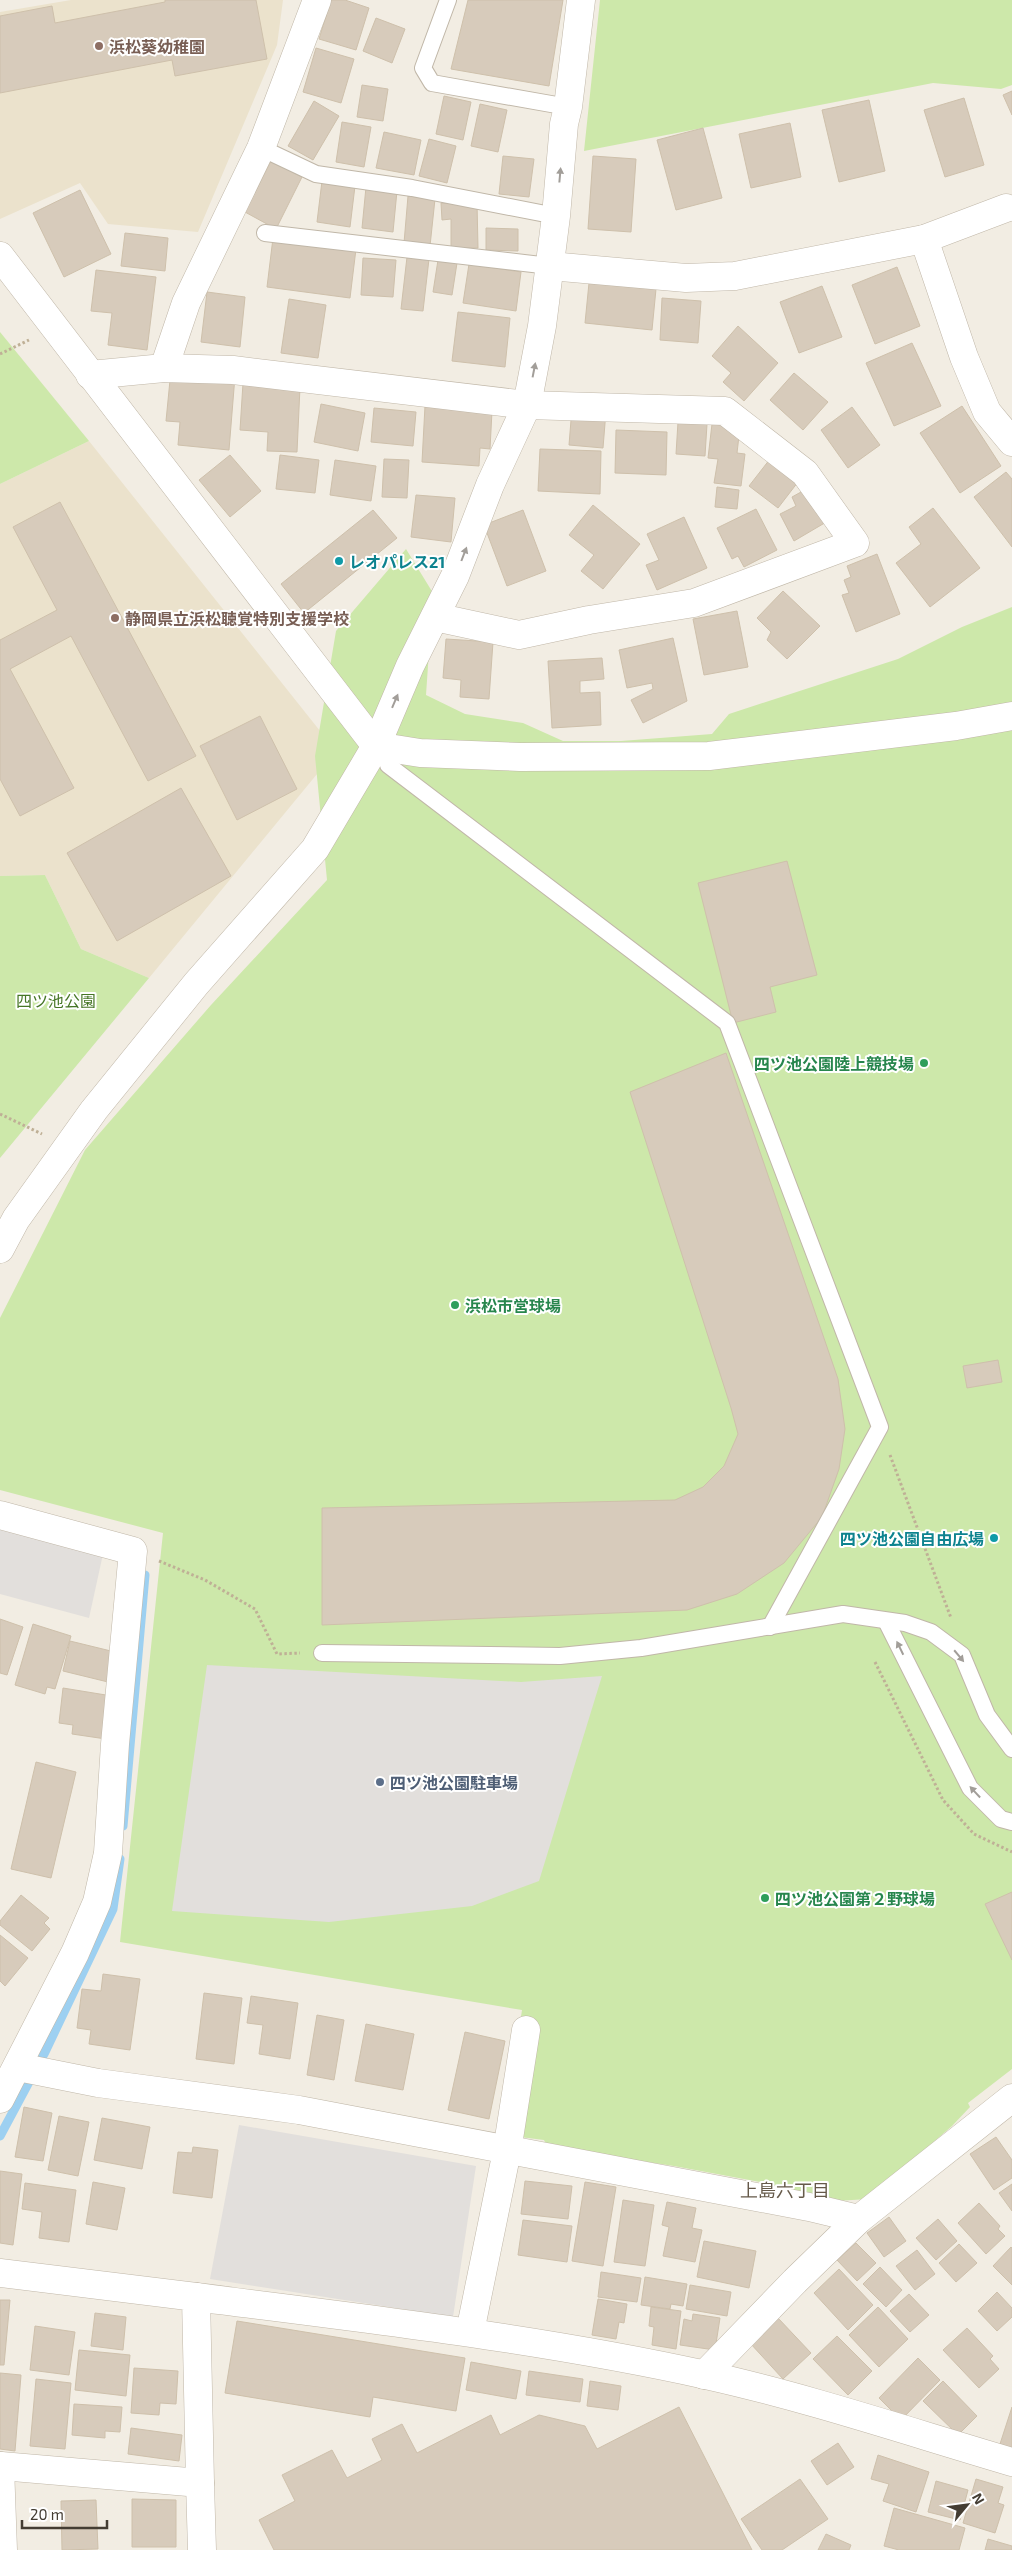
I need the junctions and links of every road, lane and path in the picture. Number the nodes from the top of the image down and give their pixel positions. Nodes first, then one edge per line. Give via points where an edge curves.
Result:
1 (317, 0) edge
2 (448, 0) edge
3 (582, 0) edge
4 (568, 107) junction
5 (261, 148) junction
6 (1006, 208) dead end
7 (556, 216) junction
8 (265, 233) dead end
9 (924, 239) junction
10 (0, 256) edge
11 (550, 266) junction
12 (164, 368) junction
13 (90, 375) junction
14 (527, 405) junction
15 (1012, 442) edge
16 (435, 616) junction
17 (1012, 716) edge
18 (382, 756) junction
19 (0, 1114) edge
20 (50, 1137) dead end
21 (0, 1250) edge
22 (880, 1427) junction
23 (0, 1515) edge
24 (132, 1551) junction
25 (886, 1621) junction
26 (954, 1624) dead end
27 (770, 1627) junction
28 (322, 1653) joint
29 (1012, 1748) edge
30 (1012, 1822) edge
31 (526, 2030) dead end
32 (30, 2069) junction
33 (1012, 2098) edge
34 (0, 2099) edge
35 (507, 2151) junction
36 (859, 2219) junction
37 (0, 2273) edge
38 (196, 2297) junction
39 (470, 2332) junction
40 (704, 2375) junction
41 (1012, 2462) edge
42 (1, 2466) edge
43 (200, 2482) junction
44 (3, 2550) edge
45 (202, 2550) edge

1 - 5 street
2 - 4 lane via 424,68 432,83
3 - 4 street
7 -> 4 street
5 - 7 lane via 316,174 412,188
5 - 12 street via 186,303
6 - 9 street
7 - 11 street
8 - 11 lane
9 - 11 street via 735,276 686,278
9 - 15 street via 964,357 987,412
10 - 13 street
14 -> 11 street
12 - 13 street
12 - 14 street via 233,370
13 - 18 street
16 -> 14 street
14 - 16 street via 725,411 805,473 855,543 694,603 519,635
18 -> 16 street via 410,666
17 - 18 street via 956,726 708,756 520,757 420,753
18 - 21 street via 315,849 196,984 94,1110 16,1219
18 - 22 lane via 727,1023
19 - 20 path
22 - 26 path
22 - 27 lane
23 - 24 street
24 - 28 path via 205,1580 256,1609 276,1654
24 - 32 street via 108,1854 97,1902
25 - 27 lane via 843,1614
25 -> 29 lane via 905,1623 931,1632 962,1655 987,1715
30 -> 25 lane via 1001,1819 970,1788
27 - 28 lane via 641,1648 560,1656
31 - 35 street
32 - 34 street
32 - 35 street via 98,2083 299,2110
33 - 36 street
35 - 36 street
35 - 39 street
36 - 40 street
37 - 38 street
38 - 39 street
38 - 43 street
39 - 40 street
40 - 41 street via 810,2401
42 - 43 street
42 - 44 street
43 - 45 street

